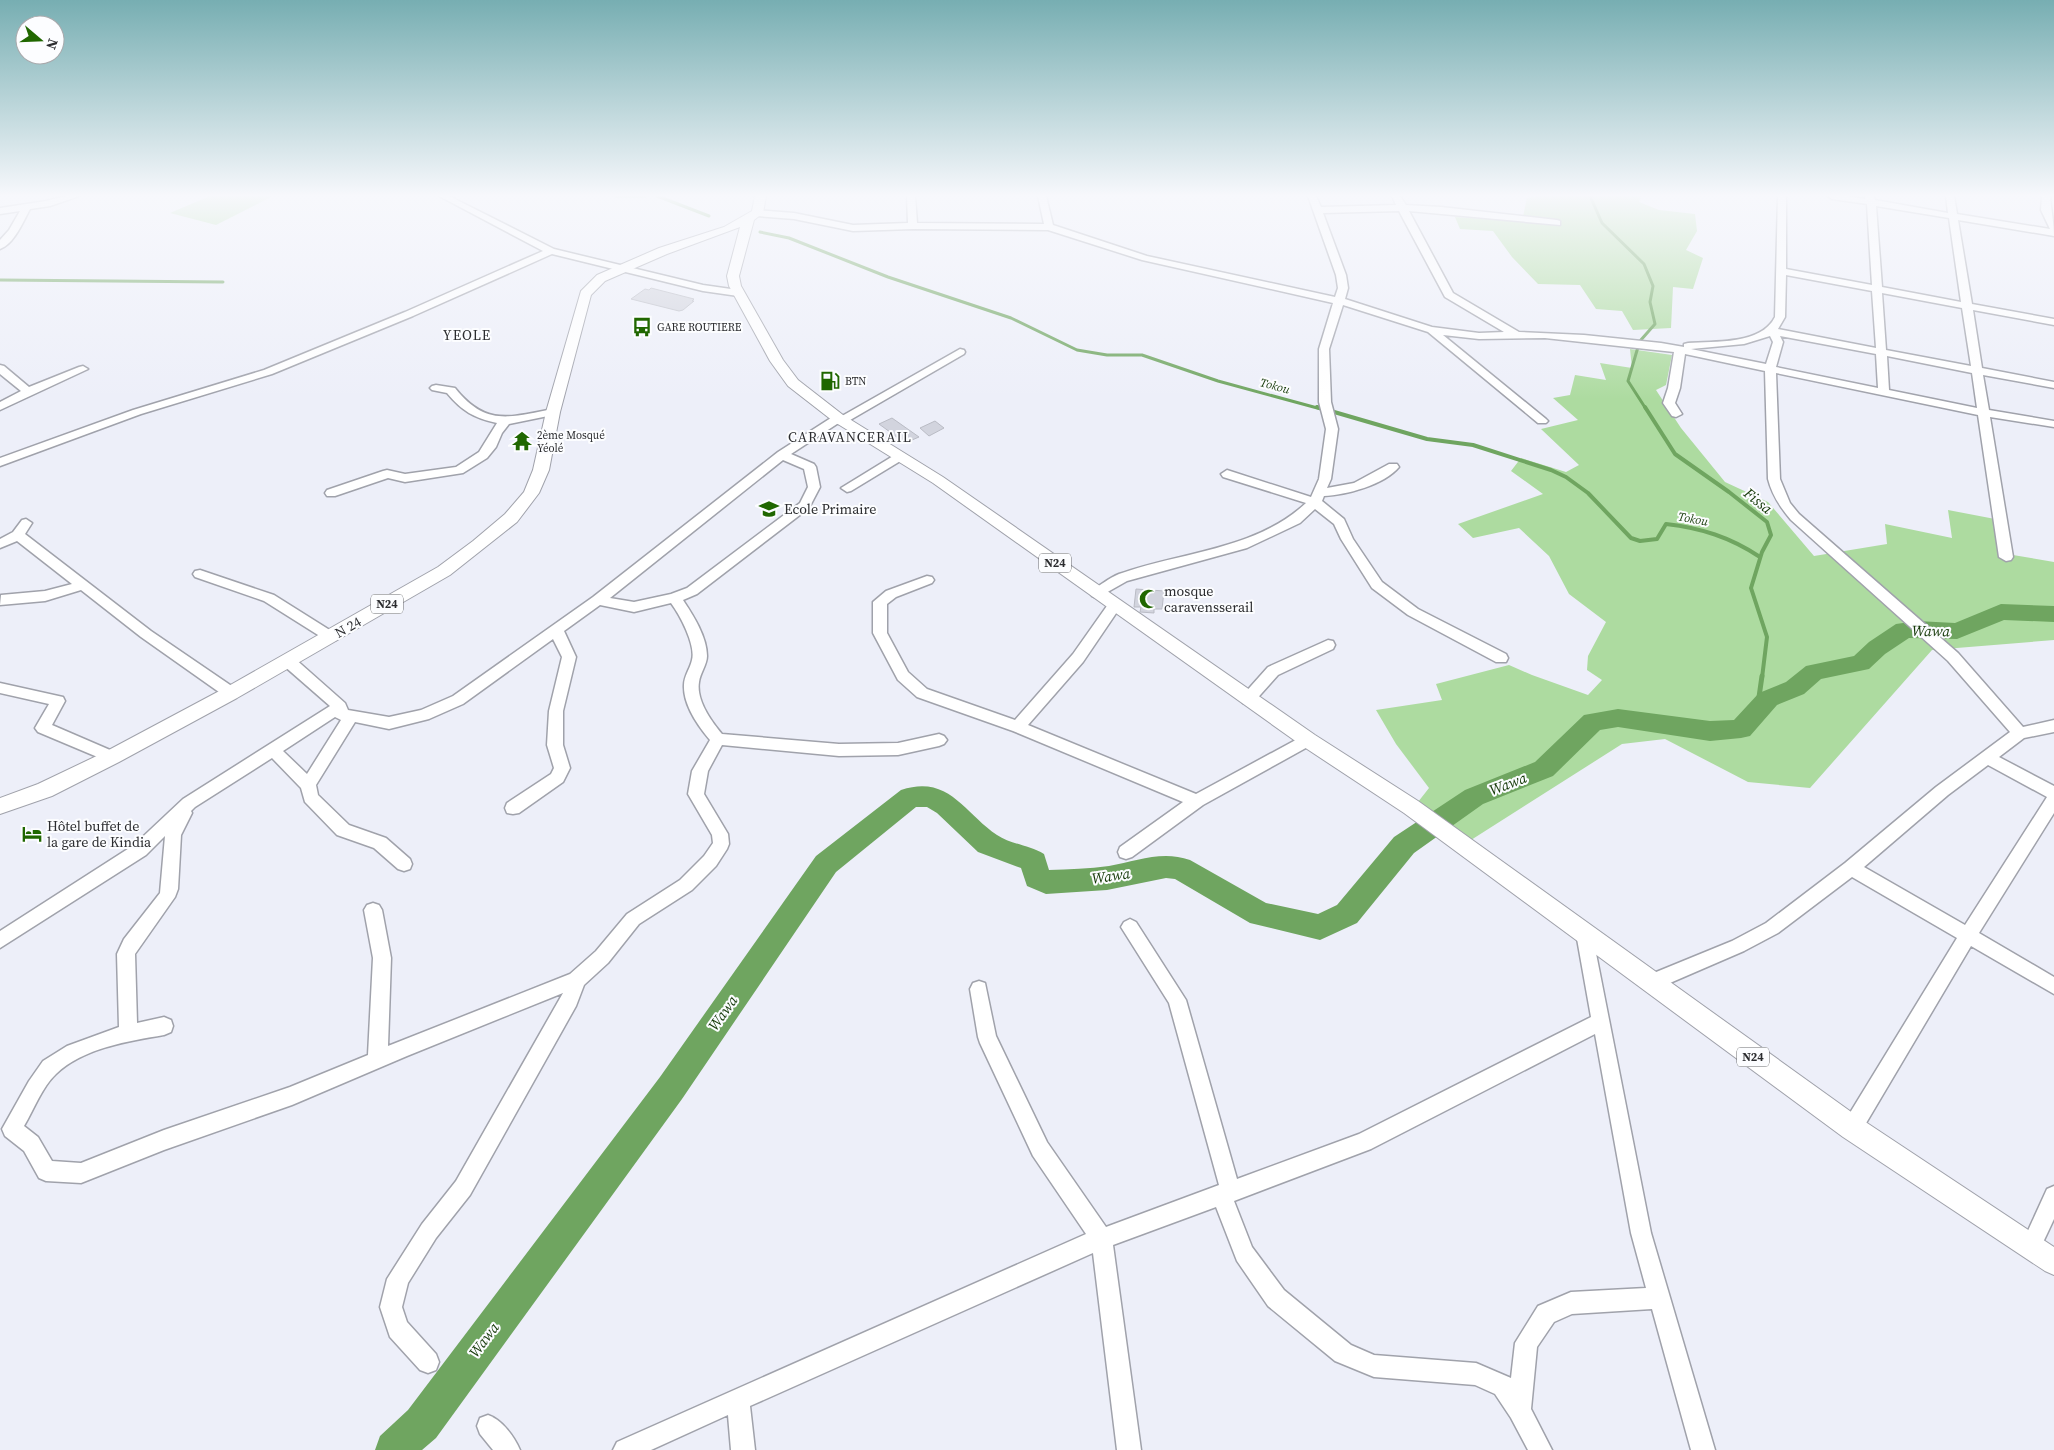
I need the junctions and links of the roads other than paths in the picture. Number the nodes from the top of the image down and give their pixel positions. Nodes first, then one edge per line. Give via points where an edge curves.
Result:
1 (522, 264) edge
2 (605, 264) edge
3 (634, 264) edge
4 (741, 264) edge
5 (1171, 264) edge
6 (1337, 264) edge
7 (1433, 264) edge
8 (1780, 264) edge
9 (1875, 264) edge
10 (1961, 264) edge
11 (624, 268) junction
12 (1780, 271) junction
13 (736, 285) junction
14 (703, 288) junction
15 (1877, 288) junction
16 (1339, 301) junction
17 (1968, 305) junction
18 (2054, 322) edge
19 (1431, 330) junction
20 (1772, 330) junction
21 (1516, 335) junction
22 (1660, 346) junction
23 (1680, 350) junction
24 (960, 352) dead end
25 (1882, 352) junction
26 (0, 368) edge
27 (83, 369) dead end
28 (1770, 369) junction
29 (1978, 370) junction
30 (2054, 385) edge
31 (436, 388) dead end
32 (28, 392) junction
33 (1884, 392) junction
34 (0, 407) edge
35 (553, 412) junction
36 (1984, 413) junction
37 (1676, 414) dead end
38 (840, 420) junction
39 (505, 421) junction
40 (1542, 421) dead end
41 (2054, 424) edge
42 (782, 455) junction
43 (898, 457) junction
44 (1, 460) edge
45 (1392, 467) dead end
46 (1227, 474) dead end
47 (847, 488) dead end
48 (331, 493) dead end
49 (1317, 497) junction
50 (26, 523) dead end
51 (18, 535) junction
52 (0, 544) edge
53 (2006, 557) dead end
54 (200, 574) dead end
55 (927, 580) dead end
56 (83, 585) junction
57 (1097, 593) junction
58 (674, 598) junction
59 (0, 600) edge
60 (598, 600) junction
61 (1114, 606) junction
62 (556, 630) junction
63 (331, 637) junction
64 (1328, 645) dead end
65 (1502, 658) dead end
66 (288, 661) junction
67 (0, 688) edge
68 (231, 693) junction
69 (1248, 699) junction
70 (345, 712) junction
71 (2054, 726) edge
72 (1018, 727) junction
73 (2020, 733) junction
74 (718, 739) junction
75 (939, 740) dead end
76 (1308, 740) junction
77 (273, 750) junction
78 (112, 757) junction
79 (1986, 757) junction
80 (308, 785) junction
81 (2054, 793) edge
82 (2054, 800) edge
83 (1197, 801) junction
84 (189, 802) junction
85 (0, 806) edge
86 (513, 808) dead end
87 (1458, 842) joint
88 (1126, 852) dead end
89 (404, 864) dead end
90 (1851, 868) junction
91 (373, 910) dead end
92 (1130, 927) dead end
93 (1585, 933) junction
94 (1968, 935) junction
95 (0, 940) edge
96 (576, 980) junction
97 (1650, 983) junction
98 (2054, 986) edge
99 (979, 989) dead end
100 (1601, 1021) junction
101 (164, 1026) dead end
102 (128, 1033) junction
103 (376, 1060) junction
104 (1852, 1128) junction
105 (1227, 1193) junction
106 (2054, 1196) edge
107 (1102, 1240) junction
108 (2031, 1246) junction
109 (2054, 1262) edge
110 (1660, 1298) junction
111 (428, 1362) dead end
112 (738, 1399) junction
113 (1520, 1410) junction
114 (488, 1426) dead end
115 (1126, 1447) edge
116 (508, 1450) edge
117 (625, 1450) edge
118 (743, 1450) edge
119 (1540, 1450) edge
120 (1703, 1450) edge

1 - 44 street via 268,372 137,412
2 - 11 street
3 - 11 main road, N24
4 - 13 main road
5 - 16 street
6 - 16 street via 1343,288
7 - 21 street via 1449,294
8 - 12 street
9 - 15 street
10 - 17 street
11 - 14 street
11 - 35 main road, N 24 / N24 via 601,278 585,294
12 - 15 street
12 - 20 street via 1780,317
13 - 14 street
13 - 14 street
13 - 38 main road, N24 via 777,361 793,383
15 - 17 street
15 - 25 street
16 - 19 street
16 - 49 street via 1324,348 1325,402 1332,429 1325,479
17 - 18 street
17 - 29 street
19 - 21 street via 1479,336
19 - 40 street
20 - 22 street via 1758,337 1717,345
20 - 25 street
20 - 28 street via 1778,342
21 - 22 street
22 - 23 street
23 - 28 street
23 - 37 street via 1669,403
24 - 38 street
25 - 29 street
25 - 33 street
26 - 32 street
27 - 32 street
28 - 33 street
28 - 73 street via 1774,479 1785,505 1968,673
29 - 30 street
29 - 36 street
31 - 39 street via 451,390 463,405 485,417
32 - 34 street
33 - 36 street
35 - 39 street
35 - 63 main road, N 24 / N24 via 541,470 531,493 510,518 444,571
36 - 41 street
36 - 53 street
38 - 42 street
38 - 43 main road, N24
39 - 48 street via 484,455 458,470 405,478 387,474
42 - 58 street via 810,467 814,487 805,505 692,591
42 - 60 street
43 - 47 street
43 - 57 main road, N24 via 938,480
45 - 49 street via 1370,481
46 - 49 street
49 - 57 street via 1296,520 1242,545 1122,578
49 - 65 street via 1340,522 1347,539 1377,585 1413,612
50 - 51 street
51 - 52 street
51 - 56 street
54 - 63 street via 269,598
55 - 72 street via 891,594 880,602 880,633 903,676 922,693
56 - 59 street via 45,596
56 - 68 street
57 - 61 main road, N24
58 - 60 street via 634,607
58 - 74 street via 681,605 700,657 691,682 691,694 711,733
60 - 62 street
61 - 69 main road, N24
61 - 72 street via 1078,658
62 - 70 street via 458,700 424,715 389,724
62 - 86 street via 569,656 556,719 555,745 562,768 557,778
63 - 66 main road, N 24 / N24
64 - 69 street via 1273,671
66 - 68 main road, N 24 / N24
66 - 70 street
67 - 78 street via 58,701 43,728
68 - 78 main road, N 24 / N24
69 - 76 main road, N24
70 - 77 street
70 - 80 street
71 - 73 street
72 - 83 street
73 - 79 street
74 - 75 street via 839,750 898,750
74 - 96 street via 700,770 696,794 720,834 720,844 710,861 686,885 633,919 602,958
76 - 83 street
76 - 87 main road, N24 via 1411,807
77 - 80 street
77 - 84 street
78 - 85 main road, N 24 / N24 via 46,790
79 - 81 street
79 - 90 street
80 - 89 street via 311,798 343,830 380,843
82 - 94 street
83 - 88 street
84 - 95 street via 140,850
84 - 102 street via 173,835 167,897 130,944 126,954
87 - 93 main road, N24
90 - 94 street
90 - 97 street via 1772,928
91 - 103 street via 382,958
92 - 105 street via 1176,1000
93 - 97 main road, N24
93 - 100 street
94 - 98 street
94 - 104 street
96 - 103 street
96 - 111 street via 570,1000 463,1188 398,1278 391,1307 398,1329
97 - 104 main road, N24
99 - 107 street via 987,1037 1040,1149
100 - 105 street via 1364,1142
100 - 110 street via 1641,1233
101 - 102 street
102 - 103 street via 64,1056 48,1068 12,1129 30,1144 46,1171 81,1173 164,1140 292,1096
104 - 108 main road, N24
105 - 107 street
105 - 113 street via 1244,1254 1276,1298 1343,1353 1374,1366 1476,1374 1503,1386
106 - 108 street
107 - 112 street
107 - 115 street
108 - 109 main road, N24
110 - 113 street via 1571,1303 1546,1314 1526,1343
110 - 120 street
112 - 117 street
112 - 118 street
113 - 119 street
114 - 116 street

